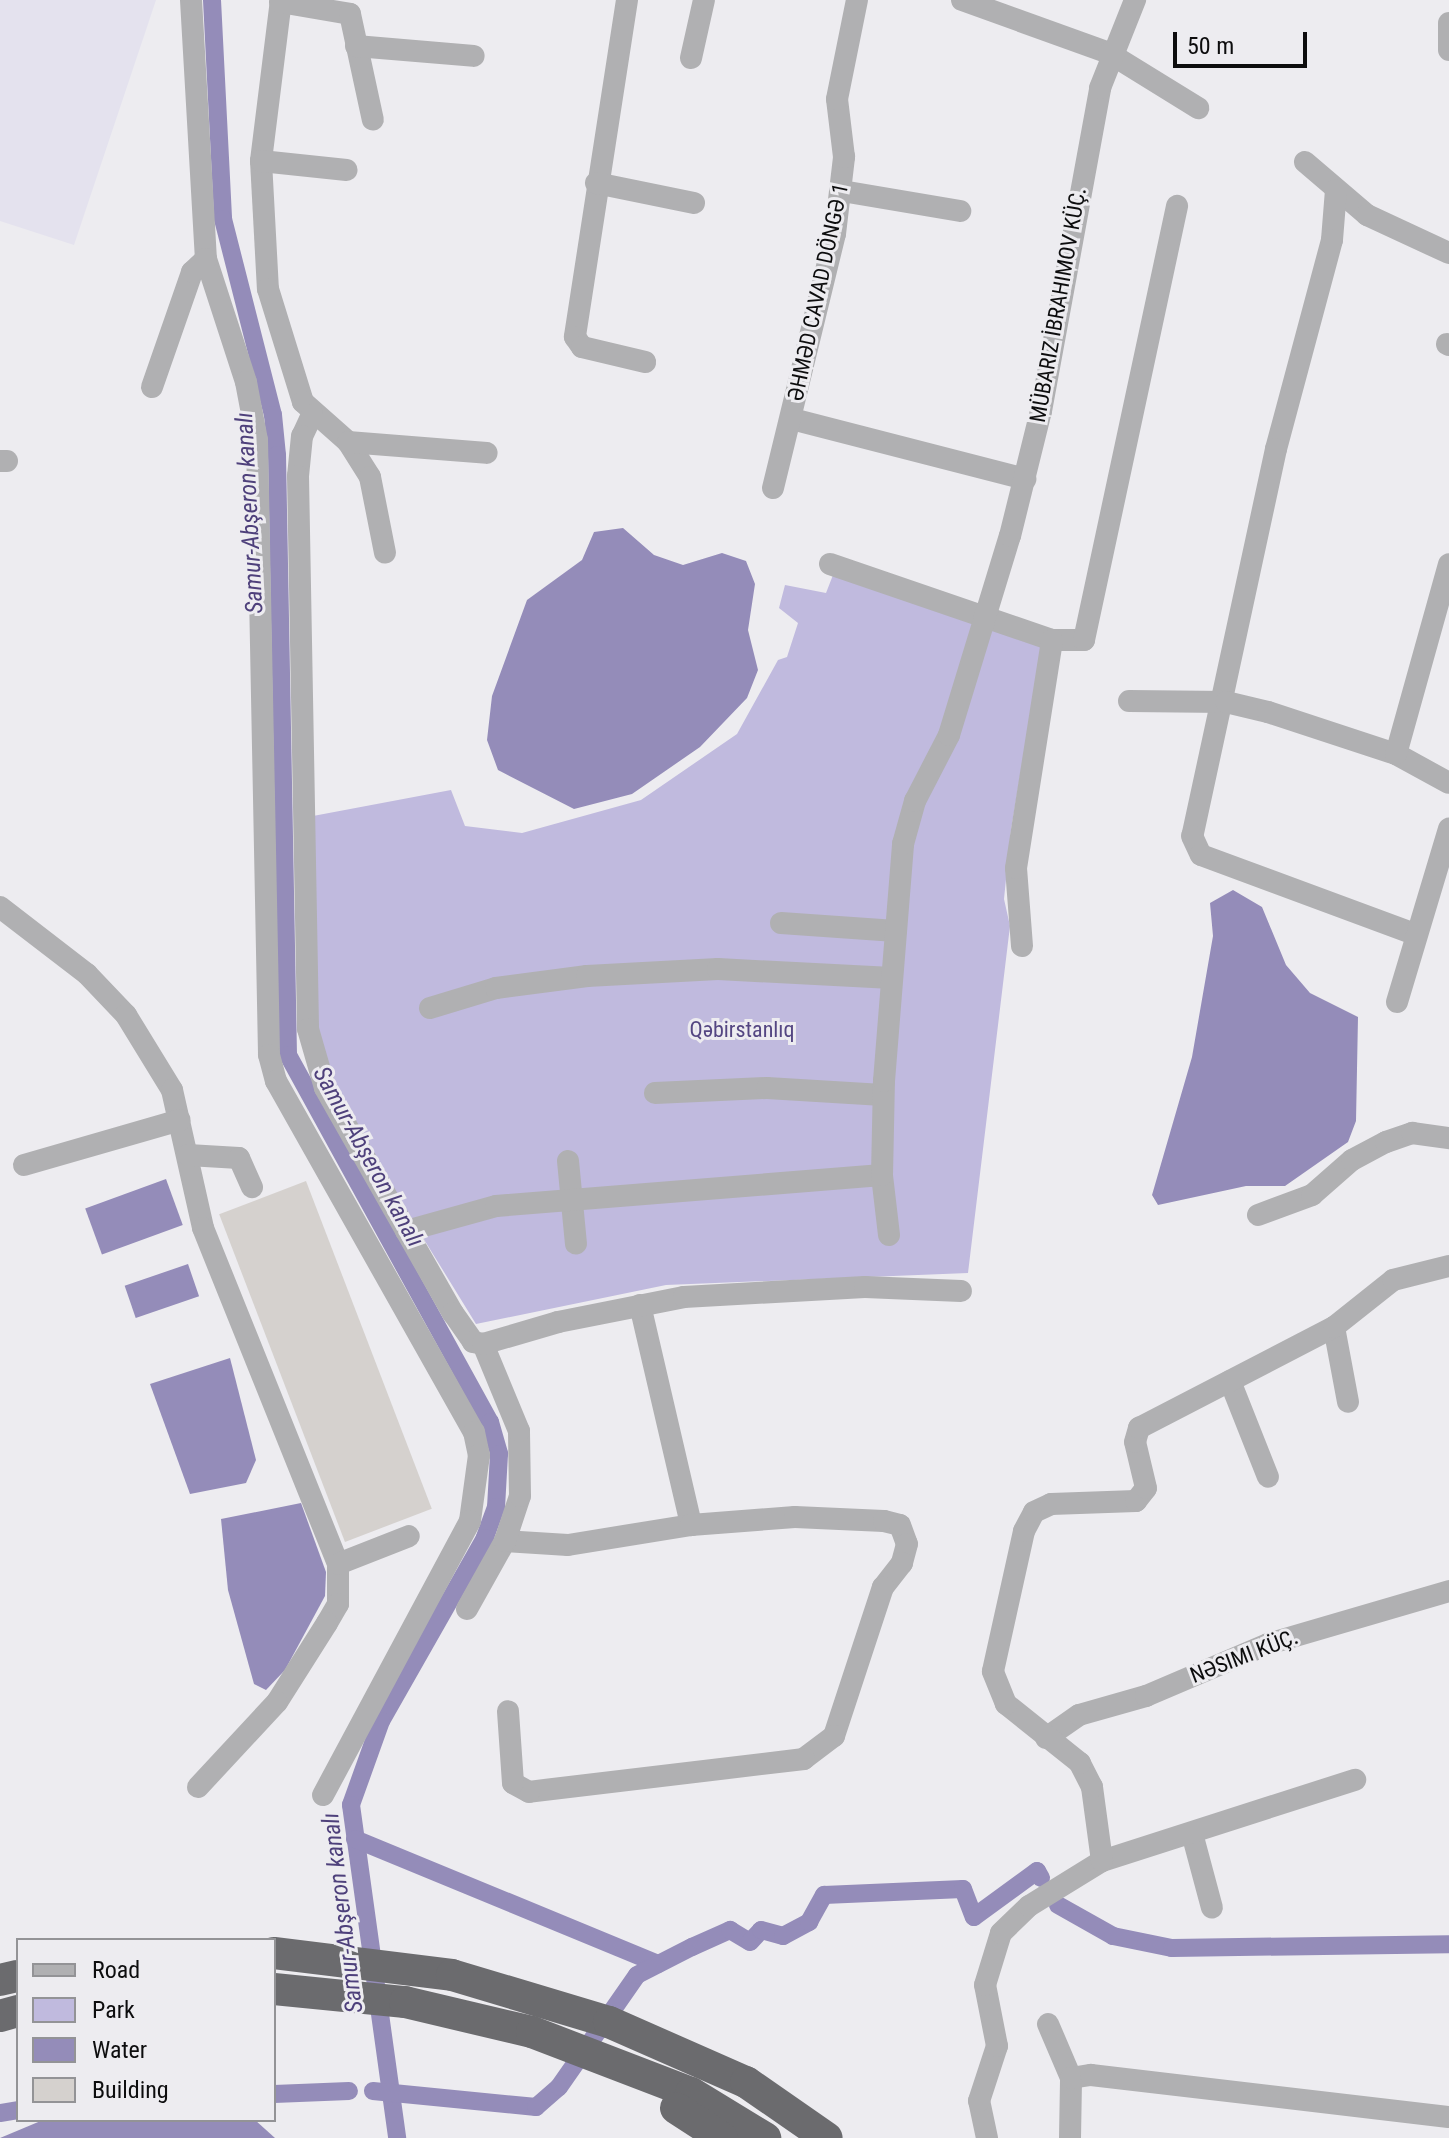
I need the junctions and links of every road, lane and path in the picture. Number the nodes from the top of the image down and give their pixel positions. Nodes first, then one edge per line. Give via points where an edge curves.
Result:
1 (191, 0) edge
2 (627, 0) edge
3 (704, 0) edge
4 (857, 0) edge
5 (962, 0) edge
6 (1135, 0) edge
7 (280, 1) edge
8 (1449, 23) edge
9 (356, 46) junction
10 (1449, 50) edge
11 (1109, 53) junction
12 (474, 56) dead end
13 (691, 58) dead end
14 (1198, 108) dead end
15 (373, 120) dead end
16 (261, 161) junction
17 (1305, 162) dead end
18 (347, 170) dead end
19 (596, 183) junction
20 (1336, 190) junction
21 (842, 191) junction
22 (694, 203) dead end
23 (1177, 206) dead end
24 (960, 211) dead end
25 (1449, 253) edge
26 (206, 259) junction
27 (645, 362) dead end
28 (152, 387) dead end
29 (312, 415) junction
30 (792, 419) junction
31 (348, 442) junction
32 (487, 453) dead end
33 (1025, 479) junction
34 (773, 488) dead end
35 (385, 553) dead end
36 (830, 564) dead end
37 (1449, 564) edge
38 (986, 613) junction
39 (1052, 640) junction
40 (1129, 701) dead end
41 (1226, 702) junction
42 (1396, 754) junction
43 (1449, 783) edge
44 (1449, 829) edge
45 (0, 907) edge
46 (781, 923) dead end
47 (896, 931) junction
48 (1415, 934) junction
49 (1022, 946) dead end
50 (892, 978) junction
51 (1397, 1002) dead end
52 (430, 1008) dead end
53 (655, 1093) dead end
54 (883, 1095) junction
55 (180, 1120) junction
56 (1449, 1138) edge
57 (188, 1155) junction
58 (568, 1161) dead end
59 (24, 1165) dead end
60 (882, 1175) junction
61 (252, 1187) dead end
62 (571, 1202) junction
63 (1258, 1215) dead end
64 (406, 1231) junction
65 (889, 1235) dead end
66 (576, 1244) dead end
67 (1449, 1266) edge
68 (961, 1291) dead end
69 (640, 1305) junction
70 (1334, 1327) junction
71 (483, 1344) junction
72 (1230, 1381) junction
73 (1348, 1402) dead end
74 (1268, 1477) dead end
75 (691, 1525) junction
76 (409, 1536) dead end
77 (505, 1541) junction
78 (338, 1564) junction
79 (1449, 1591) edge
80 (467, 1609) dead end
81 (508, 1711) dead end
82 (1046, 1738) junction
83 (1355, 1780) dead end
84 (198, 1787) dead end
85 (323, 1795) dead end
86 (1193, 1837) junction
87 (1102, 1861) junction
88 (1212, 1908) dead end
89 (276, 1953) edge
90 (276, 1989) edge
91 (1048, 2024) dead end
92 (532, 2032) junction
93 (1071, 2078) junction
94 (1449, 2117) edge
95 (722, 2138) edge
96 (765, 2138) edge
97 (827, 2138) edge
98 (987, 2138) edge
99 (1070, 2138) edge

1 - 26 street
2 - 19 street
3 - 13 street
4 - 21 street, ƏHMƏD CAVAD DÖNGƏ 1 via 837,99
5 - 11 street
6 - 11 street, MÜBARIZ İBRAHIMOV KÜÇ.
7 - 9 street via 342,8 350,14
7 - 16 street
8 - 10 street
9 - 12 street
9 - 15 street
11 - 14 street
11 - 33 street, MÜBARIZ İBRAHIMOV KÜÇ. via 1077,192
16 - 18 street
16 - 29 street via 268,289 295,381
17 - 20 street
19 - 22 street
19 - 27 street via 575,337 582,347
20 - 25 street via 1367,215
20 - 41 street via 1332,240 1276,449
21 - 24 street
21 - 30 street, ƏHMƏD CAVAD DÖNGƏ 1
23 - 39 street via 1090,632 1072,645
26 - 28 street via 192,272
26 - 85 street via 246,382 257,440 269,1055 276,1081 474,1432 479,1455 470,1521
29 - 31 street
29 - 64 street via 302,436 298,476 308,1029 325,1088
30 - 33 street
30 - 34 street, ƏHMƏD CAVAD DÖNGƏ 1
31 - 32 street
31 - 35 street via 370,477
33 - 38 street, MÜBARIZ İBRAHIMOV KÜÇ.
36 - 38 street
37 - 42 street
38 - 39 street
38 - 47 street, MÜBARIZ İBRAHIMOV KÜÇ. via 949,735 915,801 903,844
39 - 49 street via 1016,868
40 - 41 street
41 - 42 street
41 - 48 street via 1192,836 1195,850
42 - 43 street
44 - 48 street
45 - 55 street via 87,974 126,1015 172,1090
46 - 47 street
47 - 50 street, MÜBARIZ İBRAHIMOV KÜÇ.
48 - 51 street
50 - 52 street via 718,969 587,976 496,988
50 - 54 street, MÜBARIZ İBRAHIMOV KÜÇ.
53 - 54 street via 767,1088
54 - 60 street, MÜBARIZ İBRAHIMOV KÜÇ.
55 - 57 street
55 - 59 street
56 - 63 street via 1412,1133 1386,1142 1352,1160 1312,1195
57 - 61 street via 239,1158
57 - 78 street via 203,1228
58 - 62 street
60 - 62 street
60 - 65 street, MÜBARIZ İBRAHIMOV KÜÇ.
62 - 64 street via 496,1206
62 - 66 street
64 - 71 street via 465,1332
67 - 70 street via 1393,1280
68 - 69 street via 800,1289
69 - 71 street
69 - 75 street
70 - 72 street
70 - 73 street
71 - 77 street via 519,1431 520,1496
72 - 74 street
72 - 82 street via 1139,1428 1143,1496 1051,1504 1034,1512 1024,1531 993,1671 1006,1704
75 - 77 street via 568,1545
75 - 81 street via 795,1517 884,1521 905,1532 907,1551 883,1587 841,1719 821,1751 804,1759 529,1792 513,1783
76 - 78 street
77 - 80 street
78 - 84 street via 338,1604 319,1636 277,1702
79 - 82 street, NƏSIMI KÜÇ. via 1268,1644 1146,1696 1079,1715
82 - 87 street via 1080,1763 1092,1787
83 - 86 street
86 - 87 street
86 - 88 street
87 - 98 street via 1029,1906 1001,1933 985,1985 997,2046 979,2101
89 - 97 highway via 452,1975 609,2022 746,2082
90 - 92 highway via 405,2002
91 - 93 street
92 - 95 highway
92 - 96 highway via 642,2070
93 - 94 street via 1123,2076
93 - 99 street

